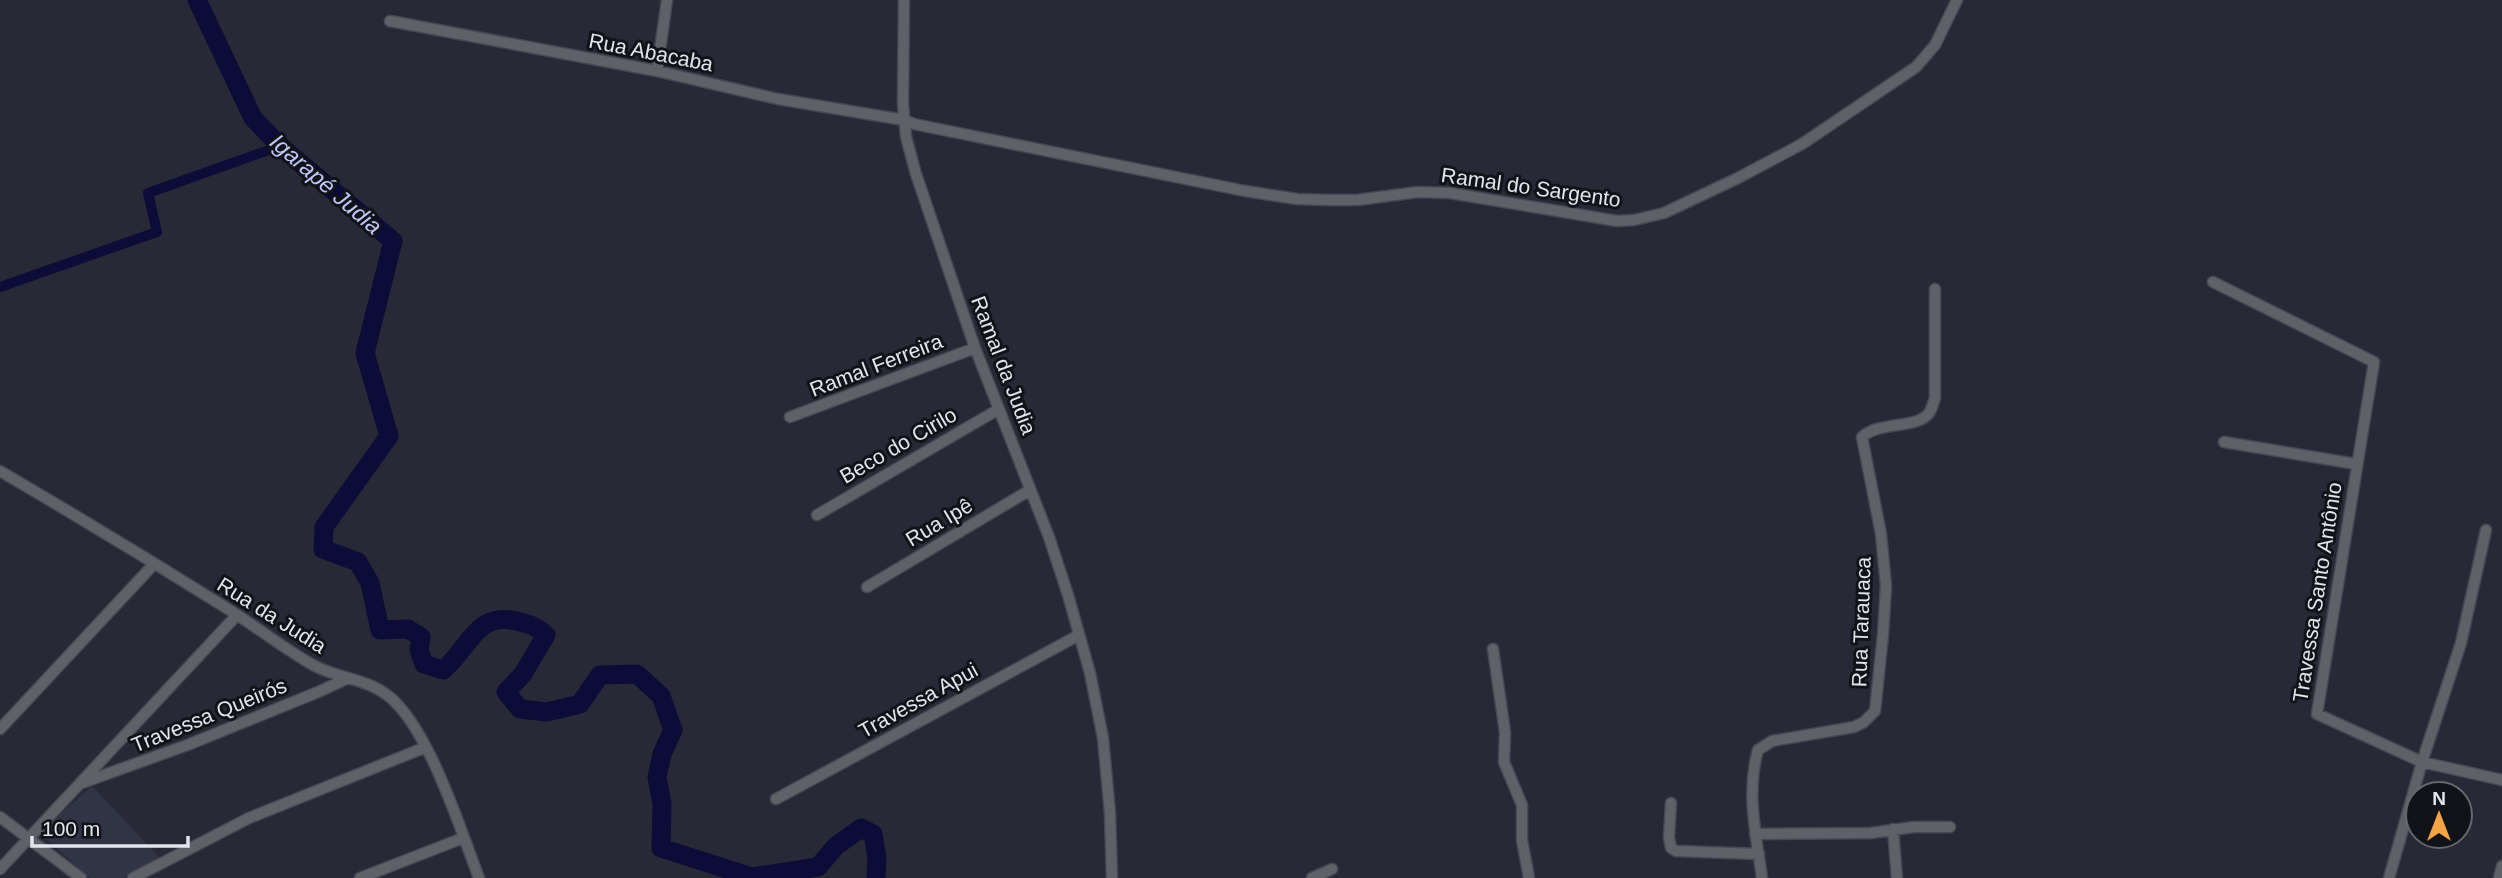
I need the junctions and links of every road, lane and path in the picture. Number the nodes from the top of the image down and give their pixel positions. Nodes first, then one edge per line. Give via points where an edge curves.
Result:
1 (667, 0) edge
2 (904, 0) edge
3 (1957, 0) edge
4 (390, 21) dead end
5 (657, 71) junction
6 (904, 120) junction
7 (2213, 282) dead end
8 (1935, 289) dead end
9 (975, 348) junction
10 (999, 409) junction
11 (790, 417) dead end
12 (2224, 442) dead end
13 (2356, 464) junction
14 (0, 471) edge
15 (1030, 489) junction
16 (817, 515) dead end
17 (2486, 530) dead end
18 (155, 564) junction
19 (867, 587) dead end
20 (237, 615) junction
21 (1079, 635) junction
22 (1493, 649) dead end
23 (348, 677) junction
24 (0, 729) edge
25 (426, 747) junction
26 (2422, 762) junction
27 (2502, 780) edge
28 (82, 783) junction
29 (776, 799) dead end
30 (1671, 803) dead end
31 (0, 817) edge
32 (1950, 827) dead end
33 (1893, 830) junction
34 (1755, 834) junction
35 (29, 838) junction
36 (463, 838) junction
37 (1759, 854) junction
38 (2502, 866) edge
39 (0, 869) edge
40 (1332, 869) dead end
41 (81, 878) edge
42 (133, 878) edge
43 (360, 878) edge
44 (479, 878) edge
45 (1112, 878) edge
46 (1312, 878) edge
47 (1529, 878) edge
48 (1762, 878) edge
49 (1897, 878) edge
50 (2389, 878) edge
51 (2499, 878) edge

1 - 5 street
2 - 6 street, Ramal da Judia
3 - 6 street, Ramal do Sargento via 1935,44 1916,67 1802,144 1664,213 1634,220 1600,219 1450,193 1297,199
4 - 5 street, Rua Abacaba
5 - 6 street, Rua Abacaba via 778,99
6 - 9 street, Ramal da Judia via 916,174
7 - 13 street, Travessa Santo Antônio via 2374,362
8 - 34 street, Rua Tarauaca via 1931,410 1918,420 1884,426 1862,437 1885,565 1875,711 1854,727 1772,741 1758,750 1752,774
9 - 10 street, Ramal da Judia
9 - 11 street, Ramal Ferreira
10 - 15 street, Ramal da Judia
10 - 16 street, Beco do Cirilo
12 - 13 street
13 - 26 street, Travessa Santo Antônio via 2316,714
14 - 18 street, Rua da Judia
15 - 19 street, Rua Ipê
15 - 21 street, Ramal da Judia
17 - 26 street via 2461,643
18 - 20 street, Rua da Judia
18 - 24 street
20 - 23 street, Rua da Judia via 314,666
20 - 28 street, Travessa Queirós
21 - 29 street, Travessa Apui
21 - 45 street, Ramal da Judia via 1103,738
22 - 47 street via 1505,733 1504,762 1522,805
23 - 25 street, Rua da Judia via 390,696
23 - 28 street, Travessa Queirós via 190,744
25 - 36 street, Rua da Judia
25 - 42 street via 249,818
26 - 27 street, Travessa Santo Antônio
26 - 50 street
28 - 35 street, Travessa Queirós
30 - 37 street via 1669,837 1676,851
31 - 35 street
32 - 33 street
33 - 34 street
33 - 49 street
34 - 37 street, Rua Tarauaca
35 - 39 street, Travessa Queirós
35 - 41 street
36 - 43 street
36 - 44 street, Rua da Judia
37 - 48 street, Rua Tarauaca
38 - 51 street
40 - 46 street

